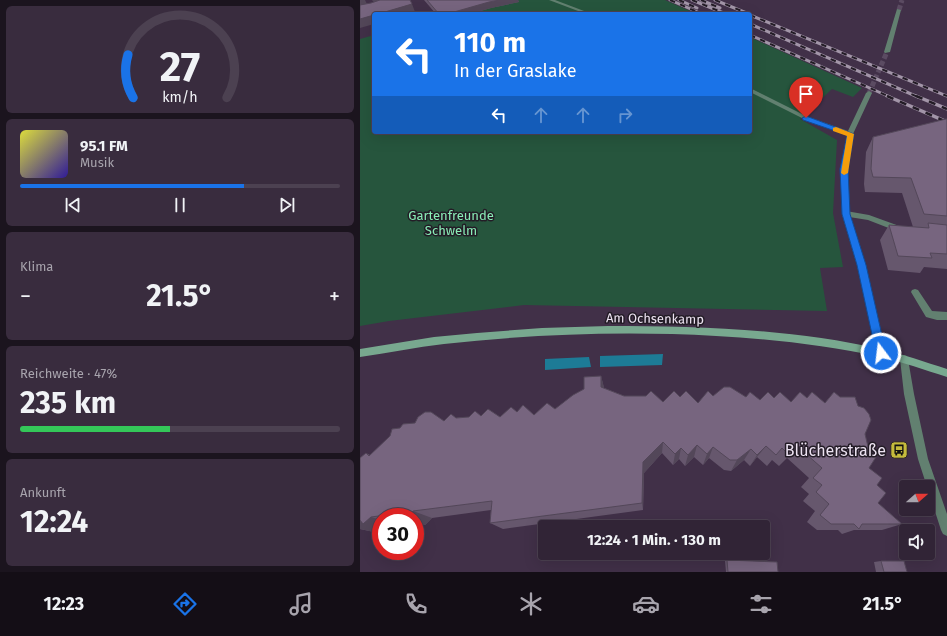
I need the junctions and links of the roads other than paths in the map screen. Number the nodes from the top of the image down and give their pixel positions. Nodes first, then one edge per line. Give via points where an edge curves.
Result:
1 (551, 0) edge
2 (899, 10) tunnel mouth
3 (584, 12) edge
4 (886, 52) tunnel mouth
5 (752, 91) edge
6 (869, 93) tunnel mouth
7 (850, 134) junction
8 (846, 214) junction
9 (909, 233) edge
10 (915, 292) dead end
11 (947, 316) edge
12 (360, 353) edge
13 (881, 353) junction
14 (904, 359) junction
15 (947, 373) edge
16 (947, 530) edge

1 - 3 street
2 - 4 street
5 - 7 street via 806,118
6 - 7 street
7 - 8 street via 844,169
8 - 9 street via 869,218
8 - 13 street via 861,265
10 - 11 street via 929,314
12 - 13 main road, Am Ochsenkamp via 444,340 608,329 761,335 822,342
13 - 14 main road, Am Ochsenkamp
14 - 15 main road, Am Ochsenkamp
14 - 16 street via 923,459

